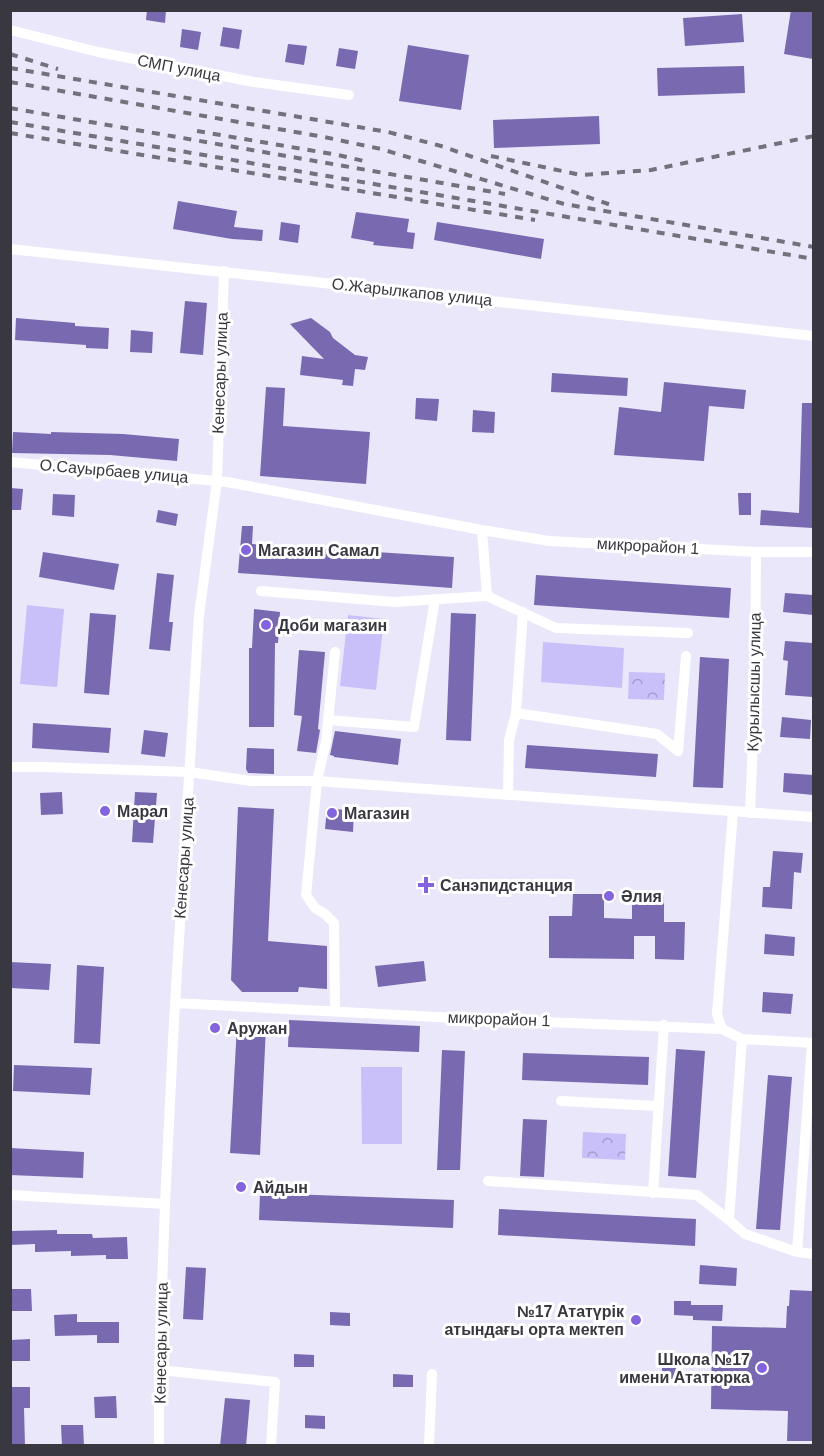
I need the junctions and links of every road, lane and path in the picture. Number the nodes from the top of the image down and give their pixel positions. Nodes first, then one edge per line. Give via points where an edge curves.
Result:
1 (10, 30) edge
2 (349, 94) dead end
3 (10, 249) edge
4 (224, 271) junction
5 (813, 336) edge
6 (10, 462) edge
7 (217, 481) junction
8 (482, 530) junction
9 (756, 552) junction
10 (813, 552) edge
11 (261, 591) dead end
12 (487, 596) junction
13 (435, 599) junction
14 (523, 612) junction
15 (688, 633) dead end
16 (335, 651) dead end
17 (686, 656) dead end
18 (516, 713) junction
19 (328, 720) junction
20 (10, 767) edge
21 (189, 772) junction
22 (317, 781) junction
23 (508, 795) junction
24 (734, 812) junction
25 (750, 813) junction
26 (813, 818) edge
27 (175, 1003) junction
28 (335, 1011) junction
29 (664, 1025) junction
30 (722, 1029) junction
31 (742, 1040) junction
32 (813, 1043) edge
33 (561, 1101) dead end
34 (658, 1106) junction
35 (488, 1181) dead end
36 (652, 1192) junction
37 (10, 1195) edge
38 (165, 1204) junction
39 (729, 1220) junction
40 (797, 1252) junction
41 (813, 1254) edge
42 (159, 1370) junction
43 (432, 1374) dead end
44 (159, 1446) edge
45 (271, 1446) edge
46 (429, 1446) edge

1 - 2 street, СМП улица via 98,52 254,82
3 - 4 street, О.Жарылкапов улица
4 - 5 street, О.Жарылкапов улица
4 - 7 street, Кенесары улица
6 - 7 street, О.Сауырбаев улица
7 - 8 street, микрорайон 1
7 - 21 street, Кенесары улица via 199,615
8 - 9 street, микрорайон 1 via 549,541
8 - 12 street
9 - 10 street, микрорайон 1
9 - 25 street, Курылысшы улица
11 - 13 street via 394,602
12 - 13 street
12 - 14 street
13 - 19 street via 414,726
14 - 15 street via 556,628
14 - 18 street
16 - 19 street
17 - 18 street via 678,751 657,735
18 - 23 street via 509,740
19 - 22 street
20 - 21 street
21 - 22 street via 251,781
21 - 27 street, Кенесары улица
22 - 23 street
22 - 28 street via 306,895 334,923
23 - 24 street
24 - 25 street
24 - 30 street via 717,1014
25 - 26 street
27 - 28 street, микрорайон 1
27 - 38 street, Кенесары улица
28 - 29 street, микрорайон 1
29 - 30 street, микрорайон 1
29 - 34 street
30 - 31 street
31 - 32 street
31 - 39 street
32 - 40 street
33 - 34 street
34 - 36 street
35 - 36 street
36 - 39 street via 697,1195
37 - 38 street
38 - 42 street, Кенесары улица
39 - 40 street via 745,1234
40 - 41 street
42 - 44 street, Кенесары улица
42 - 45 street via 275,1382
43 - 46 street

